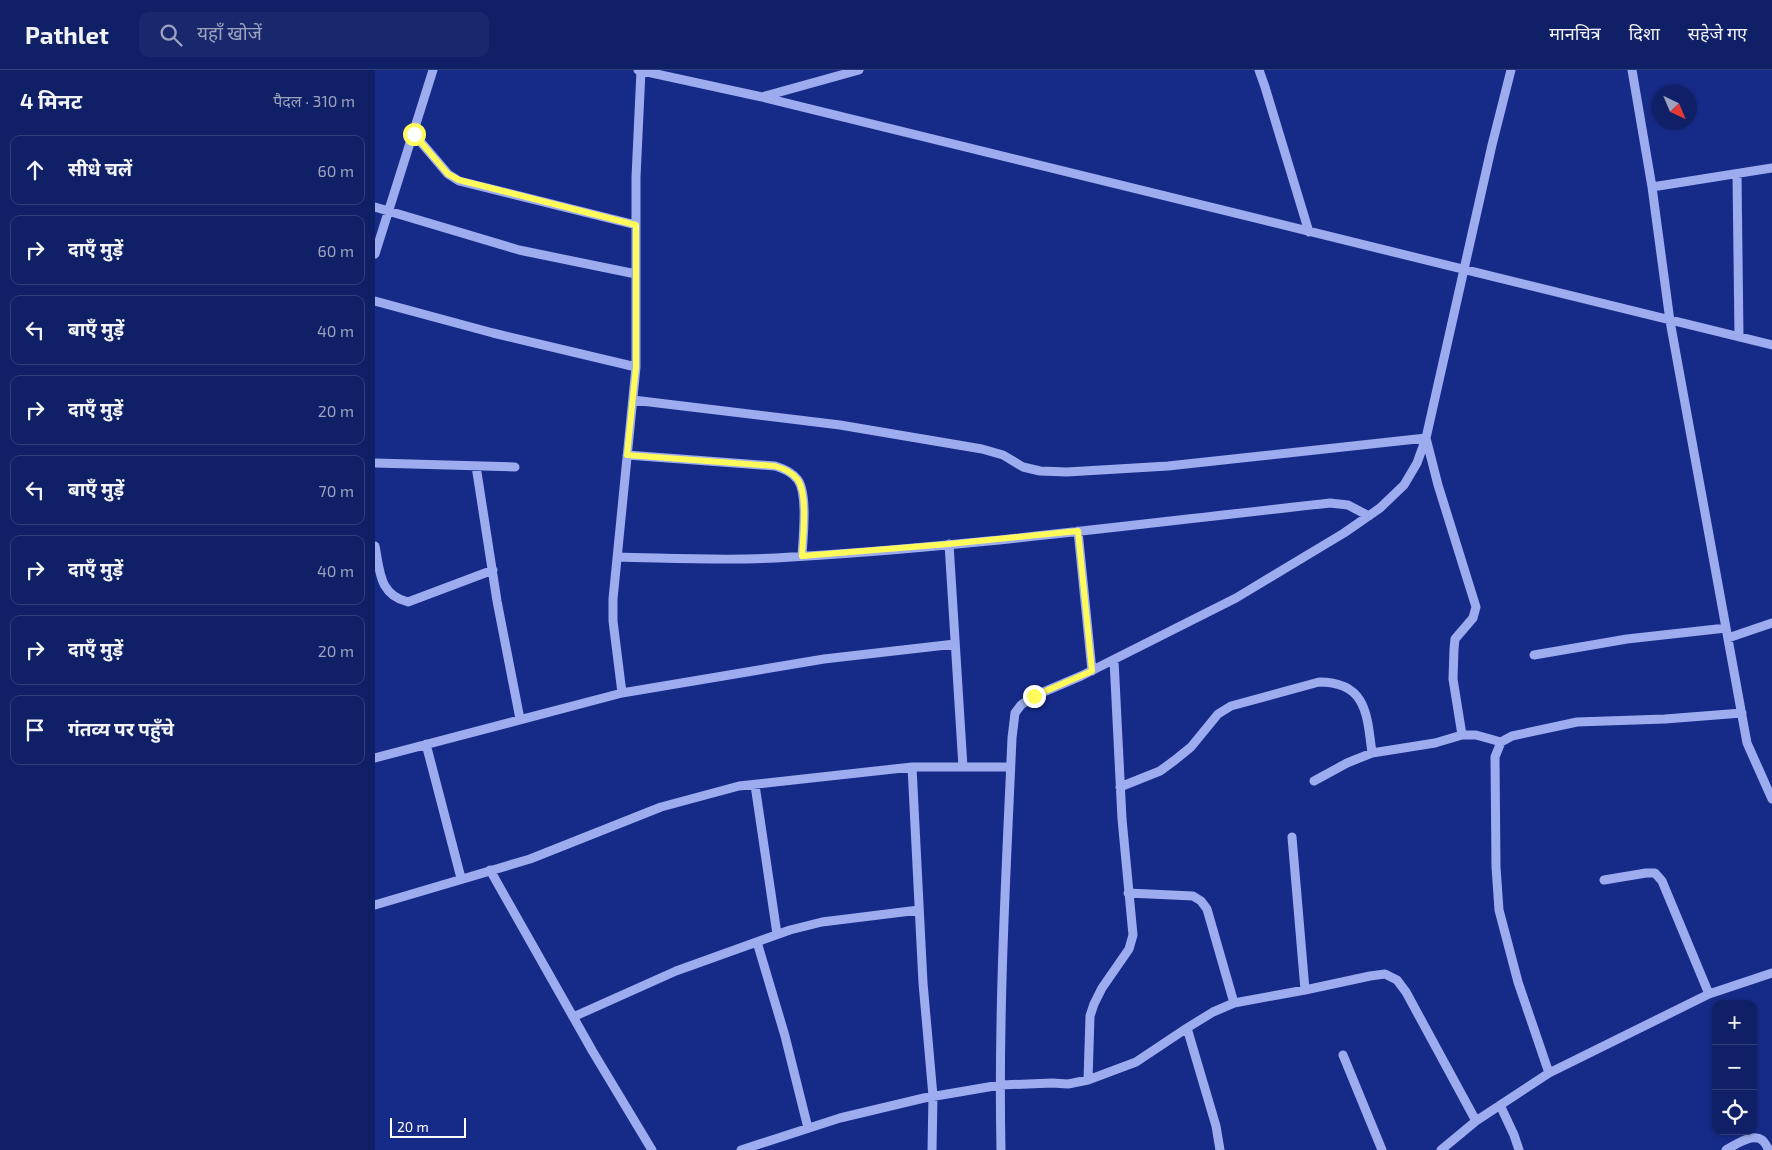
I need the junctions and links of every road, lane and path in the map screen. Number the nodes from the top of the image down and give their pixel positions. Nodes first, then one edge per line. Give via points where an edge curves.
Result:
1 (433, 70) edge
2 (639, 70) edge
3 (859, 70) edge
4 (1259, 70) edge
5 (1511, 70) edge
6 (1632, 70) edge
7 (763, 97) junction
8 (414, 134) junction
9 (1772, 168) edge
10 (1737, 174) junction
11 (1652, 186) junction
12 (375, 207) edge
13 (389, 211) junction
14 (636, 225) junction
15 (1309, 232) junction
16 (375, 254) edge
17 (1465, 270) junction
18 (636, 274) junction
19 (375, 301) edge
20 (1670, 320) junction
21 (1739, 337) junction
22 (1772, 345) edge
23 (636, 367) junction
24 (633, 400) junction
25 (1426, 438) junction
26 (627, 455) junction
27 (375, 463) edge
28 (476, 466) junction
29 (515, 467) dead end
30 (1369, 516) junction
31 (1078, 531) junction
32 (949, 544) junction
33 (375, 546) edge
34 (802, 556) junction
35 (617, 557) junction
36 (493, 570) junction
37 (1772, 623) edge
38 (1726, 628) junction
39 (1728, 638) junction
40 (955, 644) junction
41 (1534, 655) dead end
42 (1114, 660) junction
43 (1092, 671) junction
44 (622, 693) junction
45 (1742, 713) junction
46 (520, 719) junction
47 (1462, 735) junction
48 (1501, 742) junction
49 (426, 744) junction
50 (1372, 754) junction
51 (375, 758) edge
52 (912, 767) junction
53 (963, 767) junction
54 (1011, 767) junction
55 (1314, 780) dead end
56 (755, 785) junction
57 (1120, 787) junction
58 (1772, 799) edge
59 (1292, 837) dead end
60 (490, 870) junction
61 (461, 878) junction
62 (1604, 880) dead end
63 (1129, 893) junction
64 (375, 904) edge
65 (919, 910) junction
66 (777, 934) junction
67 (757, 942) junction
68 (1772, 973) edge
69 (1305, 990) junction
70 (1709, 994) junction
71 (1234, 1003) junction
72 (573, 1017) junction
73 (1187, 1028) junction
74 (1343, 1055) dead end
75 (1549, 1073) junction
76 (1088, 1080) junction
77 (1000, 1085) junction
78 (933, 1096) junction
79 (1500, 1105) junction
80 (1476, 1121) junction
81 (808, 1128) junction
82 (652, 1150) edge
83 (741, 1150) edge
84 (932, 1150) edge
85 (1001, 1150) edge
86 (1220, 1150) edge
87 (1382, 1150) edge
88 (1441, 1150) edge
89 (1519, 1150) edge
90 (1726, 1150) edge
91 (1769, 1150) edge

1 - 8 street
2 - 7 street
2 - 14 street
3 - 7 street
4 - 15 street
5 - 17 street
6 - 11 street
7 - 15 street
8 - 13 street
8 - 14 street via 448,174 459,180
9 - 10 street
10 - 11 street
10 - 21 street
11 - 20 street
12 - 13 street
13 - 16 street
13 - 18 street via 519,250
14 - 18 street
15 - 17 street
17 - 20 street
17 - 25 street
18 - 23 street
19 - 23 street
20 - 21 street
20 - 38 street
21 - 22 street
23 - 24 street
24 - 25 street via 840,425 983,449 1040,471 1168,466
24 - 26 street
25 - 30 street via 1404,485
25 - 47 street via 1476,607 1473,618 1455,639 1453,679
26 - 34 street via 775,466 788,470 799,481 803,497
26 - 35 street
27 - 28 street
28 - 29 street
28 - 36 street
30 - 31 street via 1349,505 1330,503
30 - 42 street via 1236,598
31 - 32 street
31 - 43 street
32 - 34 street
32 - 40 street
33 - 36 street via 382,581 397,599 408,602
34 - 35 street
35 - 44 street via 613,621
36 - 46 street
37 - 39 street
38 - 39 street
38 - 41 street via 1627,638
39 - 45 street
40 - 44 street via 824,659
40 - 53 street
42 - 43 street
42 - 57 street
43 - 54 street via 1034,696 1021,705 1015,714
44 - 46 street
45 - 48 street via 1577,722 1512,736
45 - 58 street via 1747,743
46 - 49 street
47 - 48 street via 1477,735
47 - 50 street
48 - 75 street via 1495,757 1499,910 1518,982
49 - 51 street
49 - 61 street
50 - 55 street
50 - 57 street via 1363,703 1355,694 1333,682 1319,682 1231,706 1218,714 1191,747 1175,760
52 - 53 street
52 - 56 street
52 - 65 street
53 - 54 street
54 - 77 street
56 - 60 street via 739,786 661,807 530,859
56 - 66 street
57 - 63 street
59 - 69 street
60 - 61 street
60 - 72 street
61 - 64 street
62 - 70 street via 1655,873 1663,881
63 - 71 street via 1193,896 1201,901 1207,909
63 - 76 street via 1133,935 1129,949 1102,988 1090,1016
65 - 66 street via 822,922
65 - 78 street
66 - 67 street
67 - 72 street via 676,971
67 - 81 street
68 - 70 street
69 - 71 street
69 - 80 street via 1385,974 1397,980
70 - 75 street
71 - 73 street
72 - 82 street
73 - 76 street via 1137,1062
73 - 86 street
74 - 87 street
75 - 79 street
76 - 77 street via 1068,1084
77 - 78 street
77 - 85 street
78 - 81 street
78 - 84 street
79 - 80 street
79 - 89 street
80 - 88 street
81 - 83 street
90 - 91 street via 1756,1137 1763,1140

